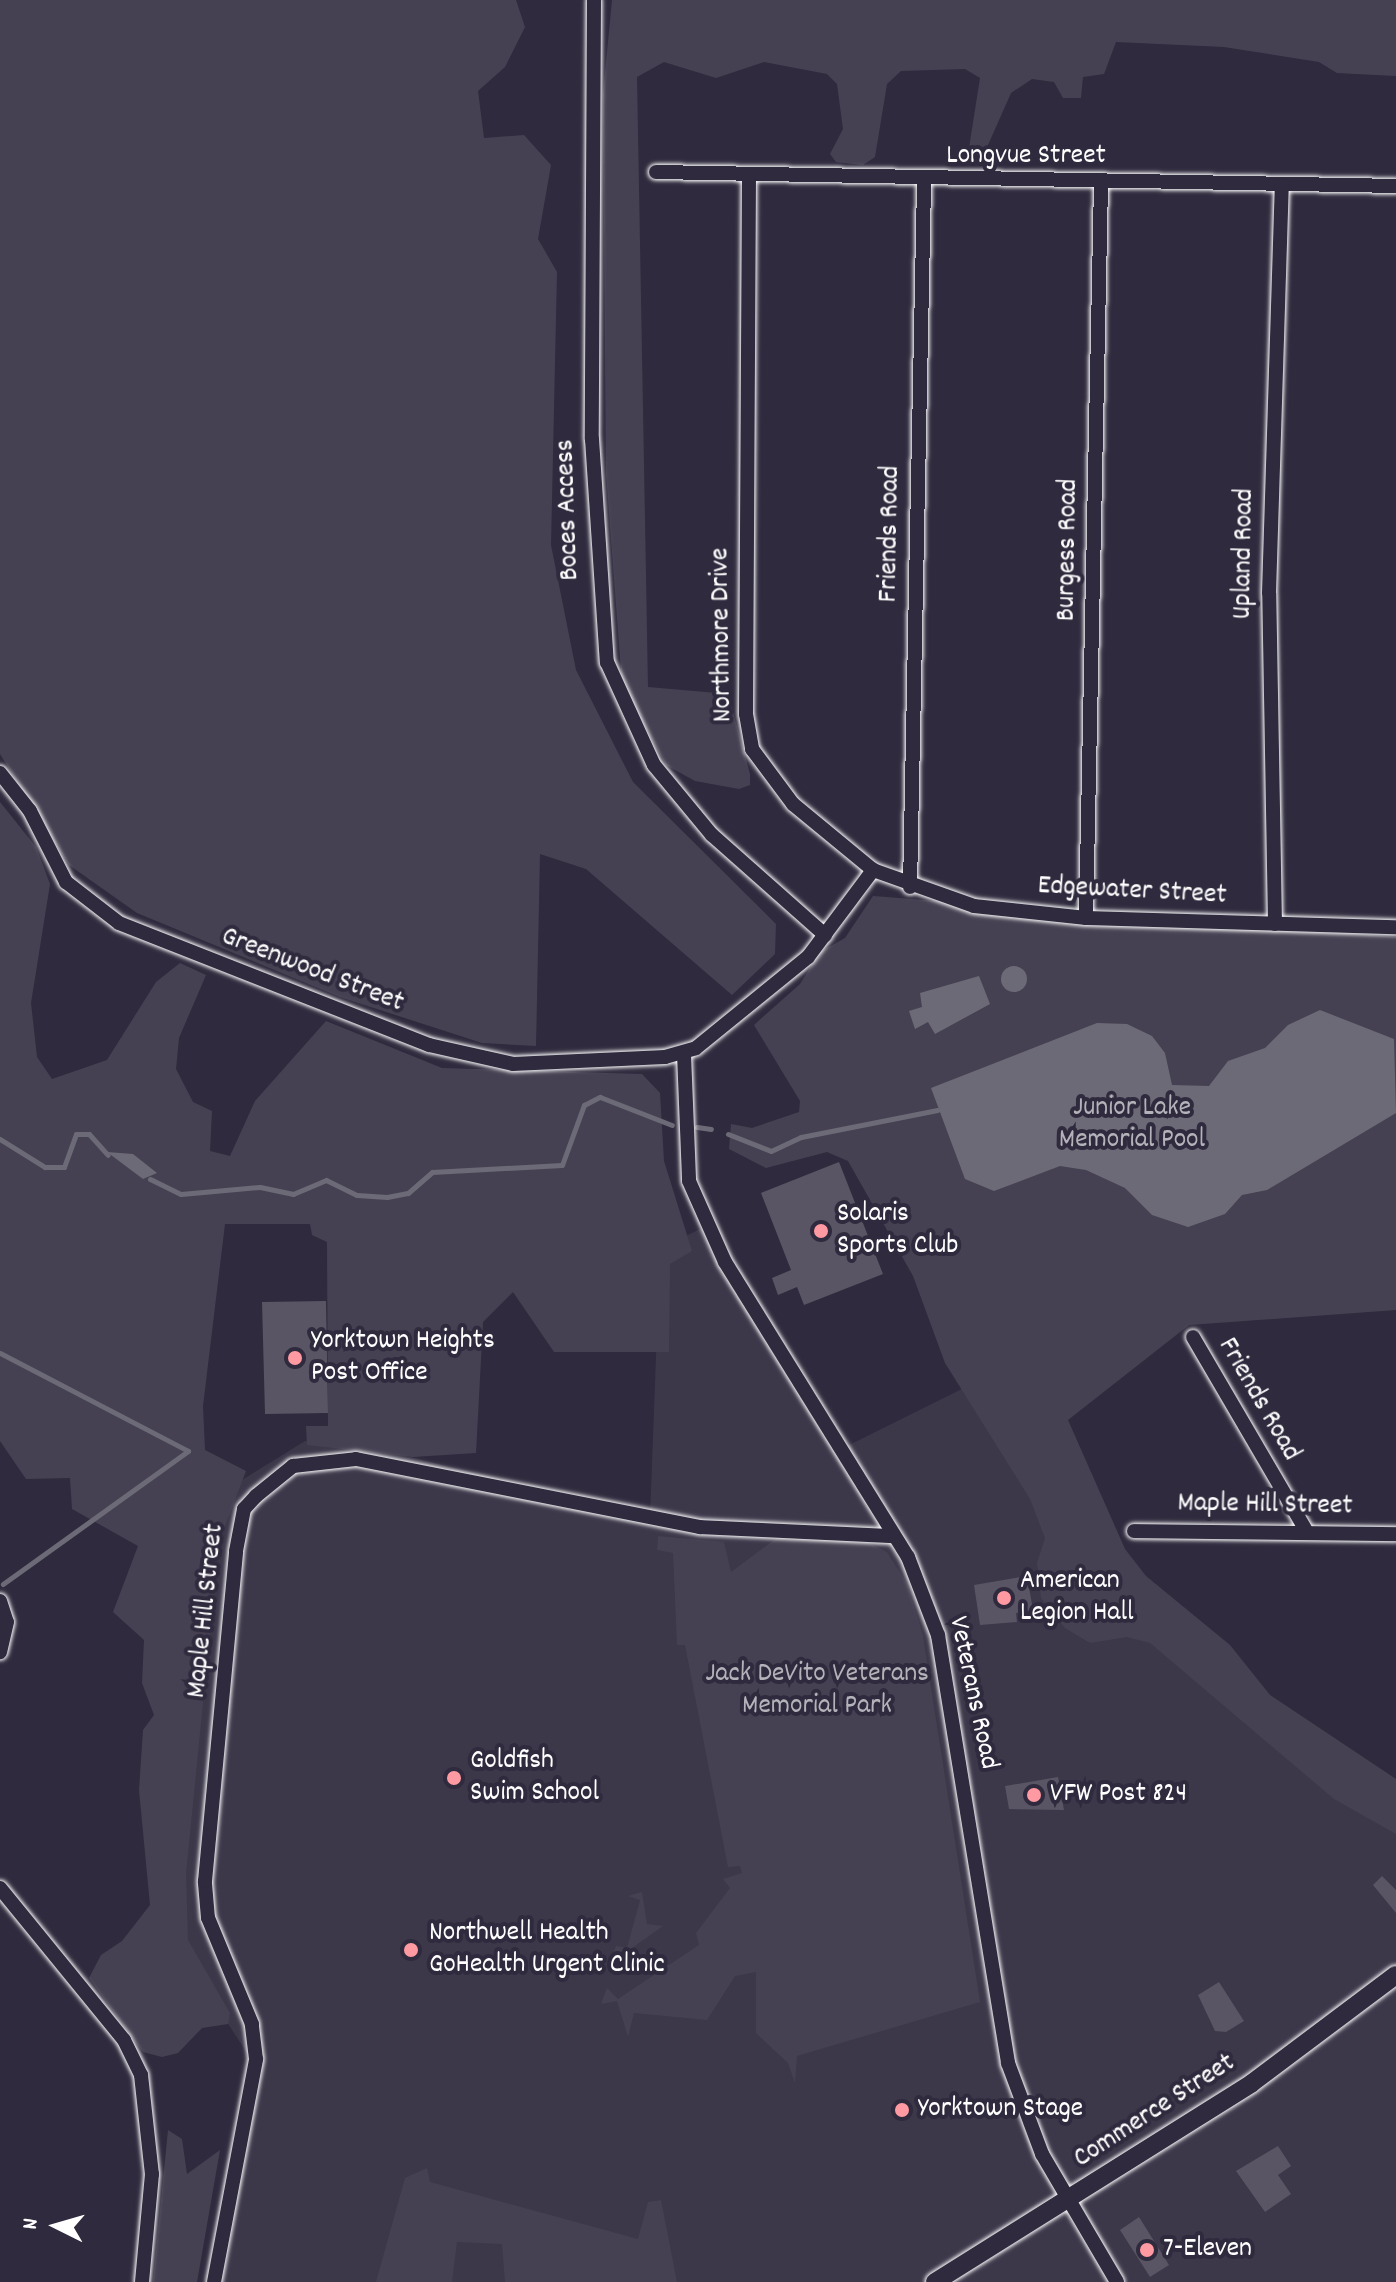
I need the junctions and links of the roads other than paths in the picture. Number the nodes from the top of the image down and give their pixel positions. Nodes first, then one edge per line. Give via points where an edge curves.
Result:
1 (594, 0) edge
2 (656, 172) dead end
3 (749, 176) junction
4 (924, 182) junction
5 (1101, 183) junction
6 (1282, 184) junction
7 (1396, 186) edge
8 (0, 773) edge
9 (873, 870) junction
10 (910, 887) junction
11 (1086, 918) junction
12 (1275, 924) junction
13 (1396, 927) edge
14 (825, 935) junction
15 (684, 1054) junction
16 (1193, 1337) dead end
17 (1305, 1529) junction
18 (1134, 1531) dead end
19 (1396, 1534) edge
20 (893, 1536) junction
21 (0, 1601) edge
22 (0, 1652) edge
23 (0, 1888) edge
24 (1396, 1975) edge
25 (1066, 2203) junction
26 (142, 2282) edge
27 (214, 2282) edge
28 (935, 2282) edge
29 (1117, 2282) edge

1 - 14 street, Boces Access via 592,439 607,662 654,765 712,835
2 - 3 street, Longvue Street
3 - 4 street, Longvue Street
3 - 9 street, Northmore Drive via 752,749 793,804
4 - 5 street, Longvue Street
4 - 10 street, Friends Road
5 - 6 street, Longvue Street
5 - 11 street, Burgess Road
6 - 7 street, Longvue Street
6 - 12 street, Upland Road via 1269,593
8 - 15 street, Greenwood Street via 30,811 66,882 119,923 429,1045 486,1060 545,1065
9 - 10 street, Edgewater Street
9 - 14 street
10 - 11 street, Edgewater Street via 974,906
11 - 12 street, Edgewater Street
12 - 13 street, Edgewater Street
14 - 15 street via 792,971
15 - 20 street, Veterans Road via 689,1181 725,1262
16 - 17 street, Friends Road
17 - 18 street, Maple Hill Street
17 - 19 street, Maple Hill Street
20 - 25 street, Veterans Road via 938,1635 1008,2063
20 - 27 street, Maple Hill Street via 700,1527 356,1459 293,1466 265,1485 239,1528 205,1881 212,1931 252,2024 256,2059
21 - 22 street via 7,1622
23 - 26 street via 124,2040 141,2075 152,2174
24 - 25 street, Commerce Street via 1252,2083
25 - 28 street, Commerce Street
25 - 29 street, Veterans Road

